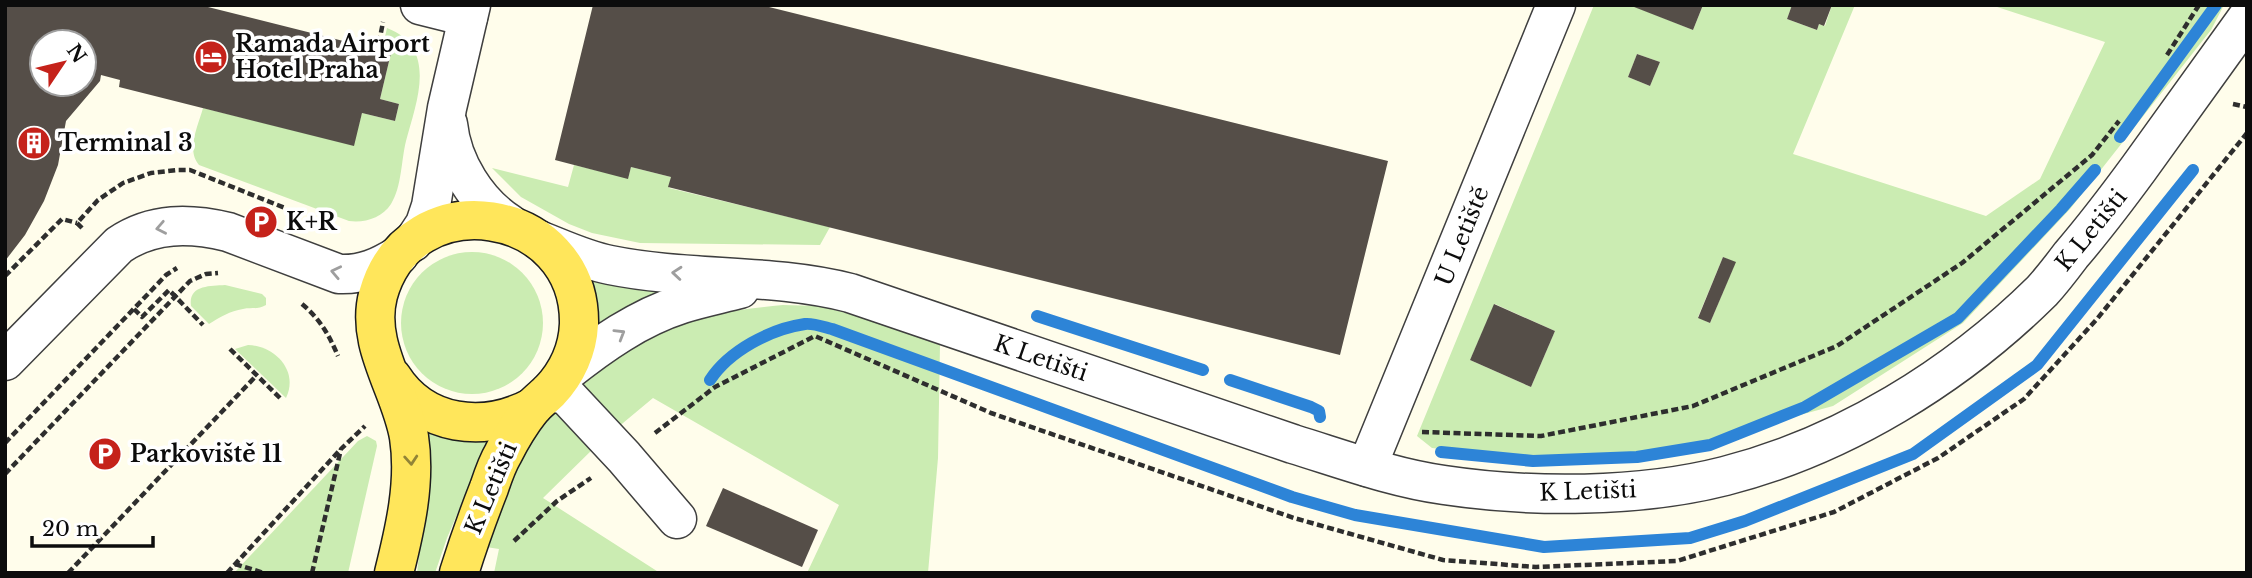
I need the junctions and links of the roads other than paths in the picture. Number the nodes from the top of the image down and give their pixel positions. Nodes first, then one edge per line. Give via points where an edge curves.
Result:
1 (1556, 5) edge
2 (469, 11) edge
3 (407, 14) edge
4 (2247, 18) edge
5 (447, 108) junction
6 (524, 232) junction
7 (406, 248) junction
8 (769, 281) junction
9 (5, 361) edge
10 (388, 371) junction
11 (549, 391) junction
12 (1367, 467) junction
13 (677, 520) dead end
14 (394, 573) edge
15 (459, 573) edge

1 - 12 street, U Letiště
2 - 3 street
2 - 5 street
4 - 12 street, K Letišti via 2106,214 2043,290 1968,355 1868,419 1804,450 1725,476 1660,487 1577,494 1504,493 1440,485
5 - 6 street via 451,141 464,173 486,205
5 - 7 street via 431,206 425,224
6 - 7 main road, K Letišti via 493,220 459,221 443,225
8 -> 6 street, K Letišti via 608,265
6 - 11 main road, K Letišti via 561,264 578,310 576,343
7 -> 9 street via 383,265 353,275 339,274 228,232 171,226 150,230 119,245
7 - 10 main road, K Letišti via 383,281 376,311 377,342
11 -> 8 street, K Letišti via 598,347 639,322 684,303
8 - 12 street, K Letišti via 850,293
10 - 11 main road, K Letišti via 416,402 453,420 486,423 518,415
10 -> 14 main road, K Letišti via 403,412 412,464
11 - 13 street via 567,396
11 - 15 main road, K Letišti via 501,456

